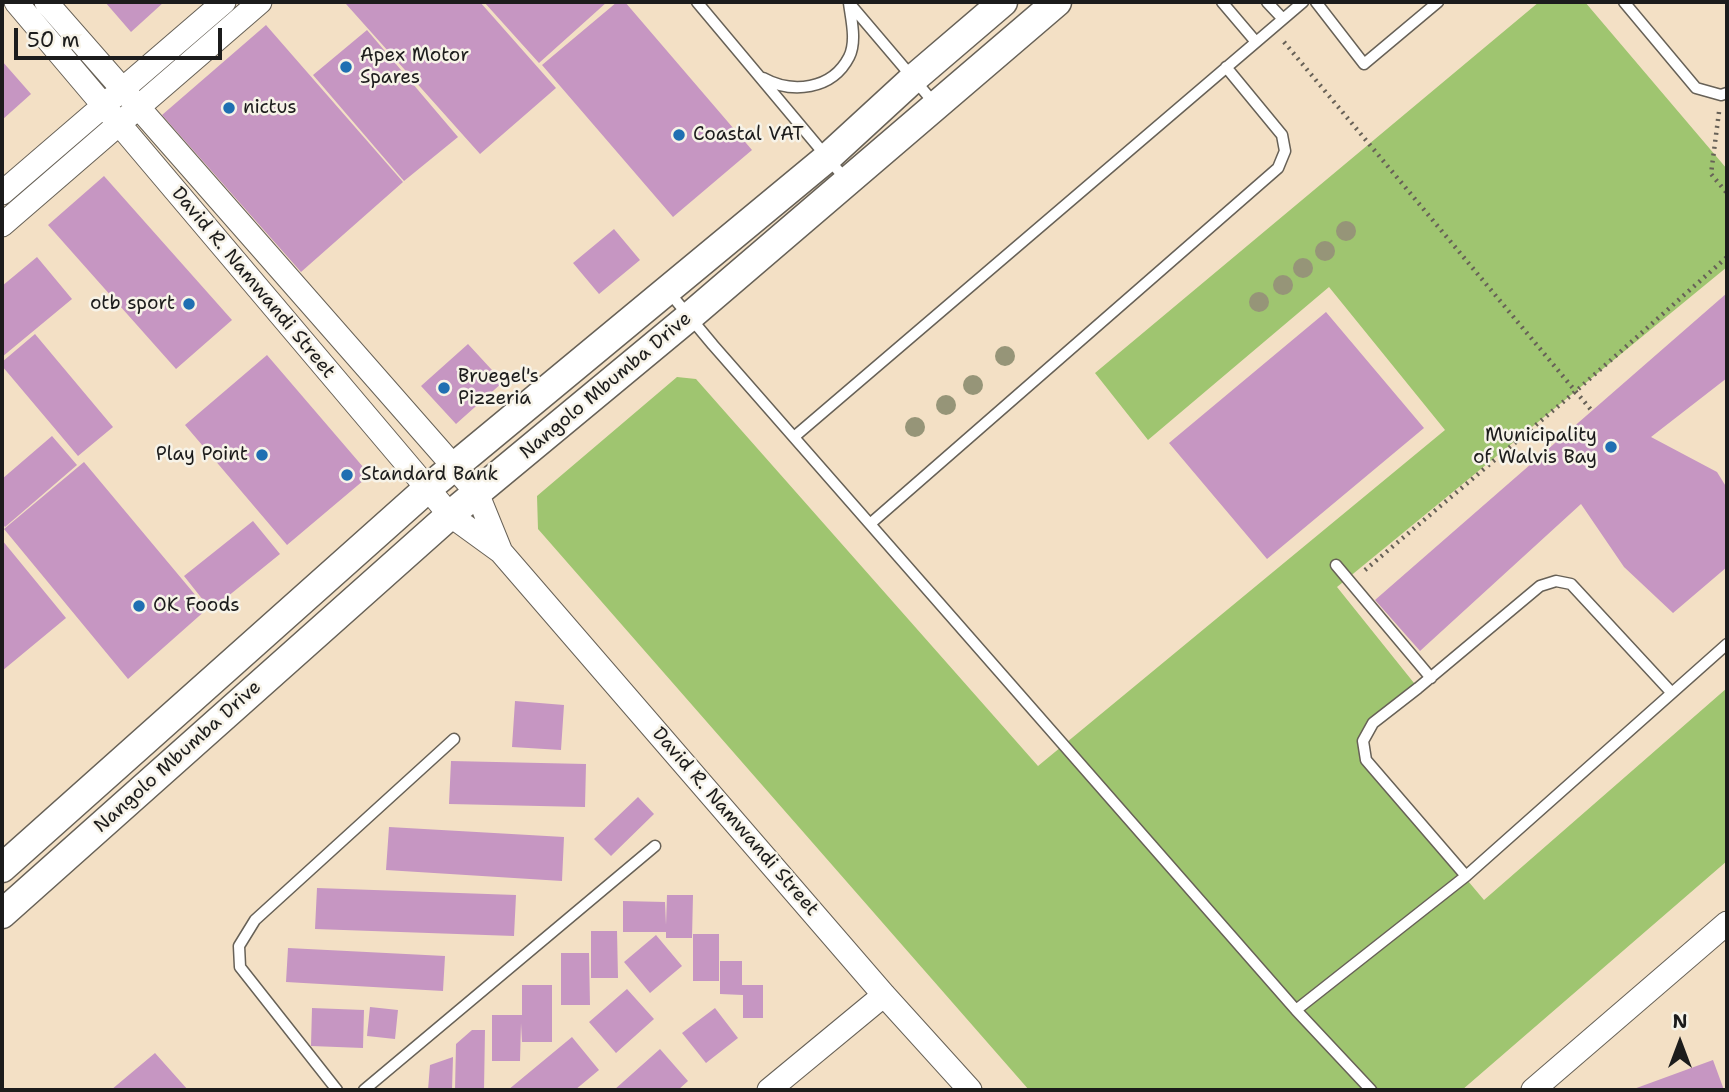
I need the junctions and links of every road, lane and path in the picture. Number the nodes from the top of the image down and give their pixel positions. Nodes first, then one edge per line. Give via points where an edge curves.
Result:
1 (16, 2) edge
2 (46, 2) edge
3 (224, 2) edge
4 (260, 2) edge
5 (696, 2) edge
6 (848, 2) edge
7 (1003, 2) edge
8 (1057, 2) edge
9 (1222, 2) edge
10 (1267, 2) edge
11 (1303, 2) edge
12 (1315, 2) edge
13 (1438, 2) edge
14 (1624, 2) edge
15 (1283, 19) junction
16 (1272, 28) junction
17 (1256, 42) junction
18 (1226, 67) junction
19 (758, 76) junction
20 (913, 79) junction
21 (122, 89) junction
22 (1724, 94) edge
23 (936, 105) junction
24 (137, 107) junction
25 (111, 114) junction
26 (827, 158) junction
27 (847, 181) junction
28 (2, 193) edge
29 (1727, 193) edge
30 (2, 225) edge
31 (1727, 257) edge
32 (667, 290) junction
33 (689, 317) junction
34 (1576, 391) junction
35 (1592, 411) dead end
36 (794, 437) junction
37 (454, 466) junction
38 (427, 489) junction
39 (477, 493) junction
40 (450, 515) junction
41 (870, 524) junction
42 (501, 552) junction
43 (1336, 565) dead end
44 (1351, 582) junction
45 (1727, 644) edge
46 (1431, 678) junction
47 (1671, 692) junction
48 (454, 739) dead end
49 (655, 846) dead end
50 (2, 868) edge
51 (1466, 876) junction
52 (2, 914) edge
53 (1727, 923) edge
54 (884, 995) junction
55 (1296, 1010) junction
56 (337, 1090) edge
57 (364, 1090) edge
58 (769, 1090) edge
59 (970, 1090) edge
60 (1371, 1090) edge
61 (1532, 1090) edge

1 - 25 street, David R. Namwandi Street
2 - 21 street, David R. Namwandi Street
3 - 21 street
4 - 24 street
5 - 19 lane
6 - 19 lane via 853,38 849,57 830,79 789,89
6 - 20 lane
7 - 20 street, Nangolo Mbumba Drive
8 - 23 street, Nangolo Mbumba Drive
9 - 17 lane
10 - 15 lane
11 - 15 lane
12 - 13 lane via 1364,64
14 - 22 lane via 1696,88
15 - 16 lane
16 - 17 lane
16 - 34 path
17 - 18 lane
18 - 36 lane
18 - 41 lane via 1282,135 1285,151 1278,168
19 - 26 lane
20 - 23 lane
20 - 26 street, Nangolo Mbumba Drive
21 - 24 street, David R. Namwandi Street
21 - 25 street
22 - 29 path via 1711,174
23 - 27 street, Nangolo Mbumba Drive
24 - 25 street
24 - 37 street, David R. Namwandi Street
25 - 28 street
25 - 30 street
25 - 38 street, David R. Namwandi Street
26 - 27 lane
26 - 32 street, Nangolo Mbumba Drive
27 - 33 street, Nangolo Mbumba Drive
31 - 34 path
32 - 33 lane
32 - 37 street, Nangolo Mbumba Drive
33 - 36 lane
33 - 39 street, Nangolo Mbumba Drive
34 - 35 path
34 - 44 path
36 - 41 lane
37 - 38 street, Nangolo Mbumba Drive
37 - 39 street, David R. Namwandi Street
38 - 40 street, David R. Namwandi Street
38 - 50 street, Nangolo Mbumba Drive
39 - 40 street, Nangolo Mbumba Drive
39 - 42 street, David R. Namwandi Street
40 - 42 street, David R. Namwandi Street
40 - 52 street, Nangolo Mbumba Drive
41 - 55 lane
42 - 54 street, David R. Namwandi Street
43 - 44 lane
44 - 46 lane
45 - 47 lane
46 - 47 lane via 1540,586 1556,581 1572,584
46 - 51 lane via 1373,723 1363,741 1366,760
47 - 51 lane
48 - 56 lane via 255,920 239,946 240,967
49 - 57 lane
51 - 55 lane
53 - 61 street
54 - 58 street
54 - 59 street, David R. Namwandi Street
55 - 60 lane

